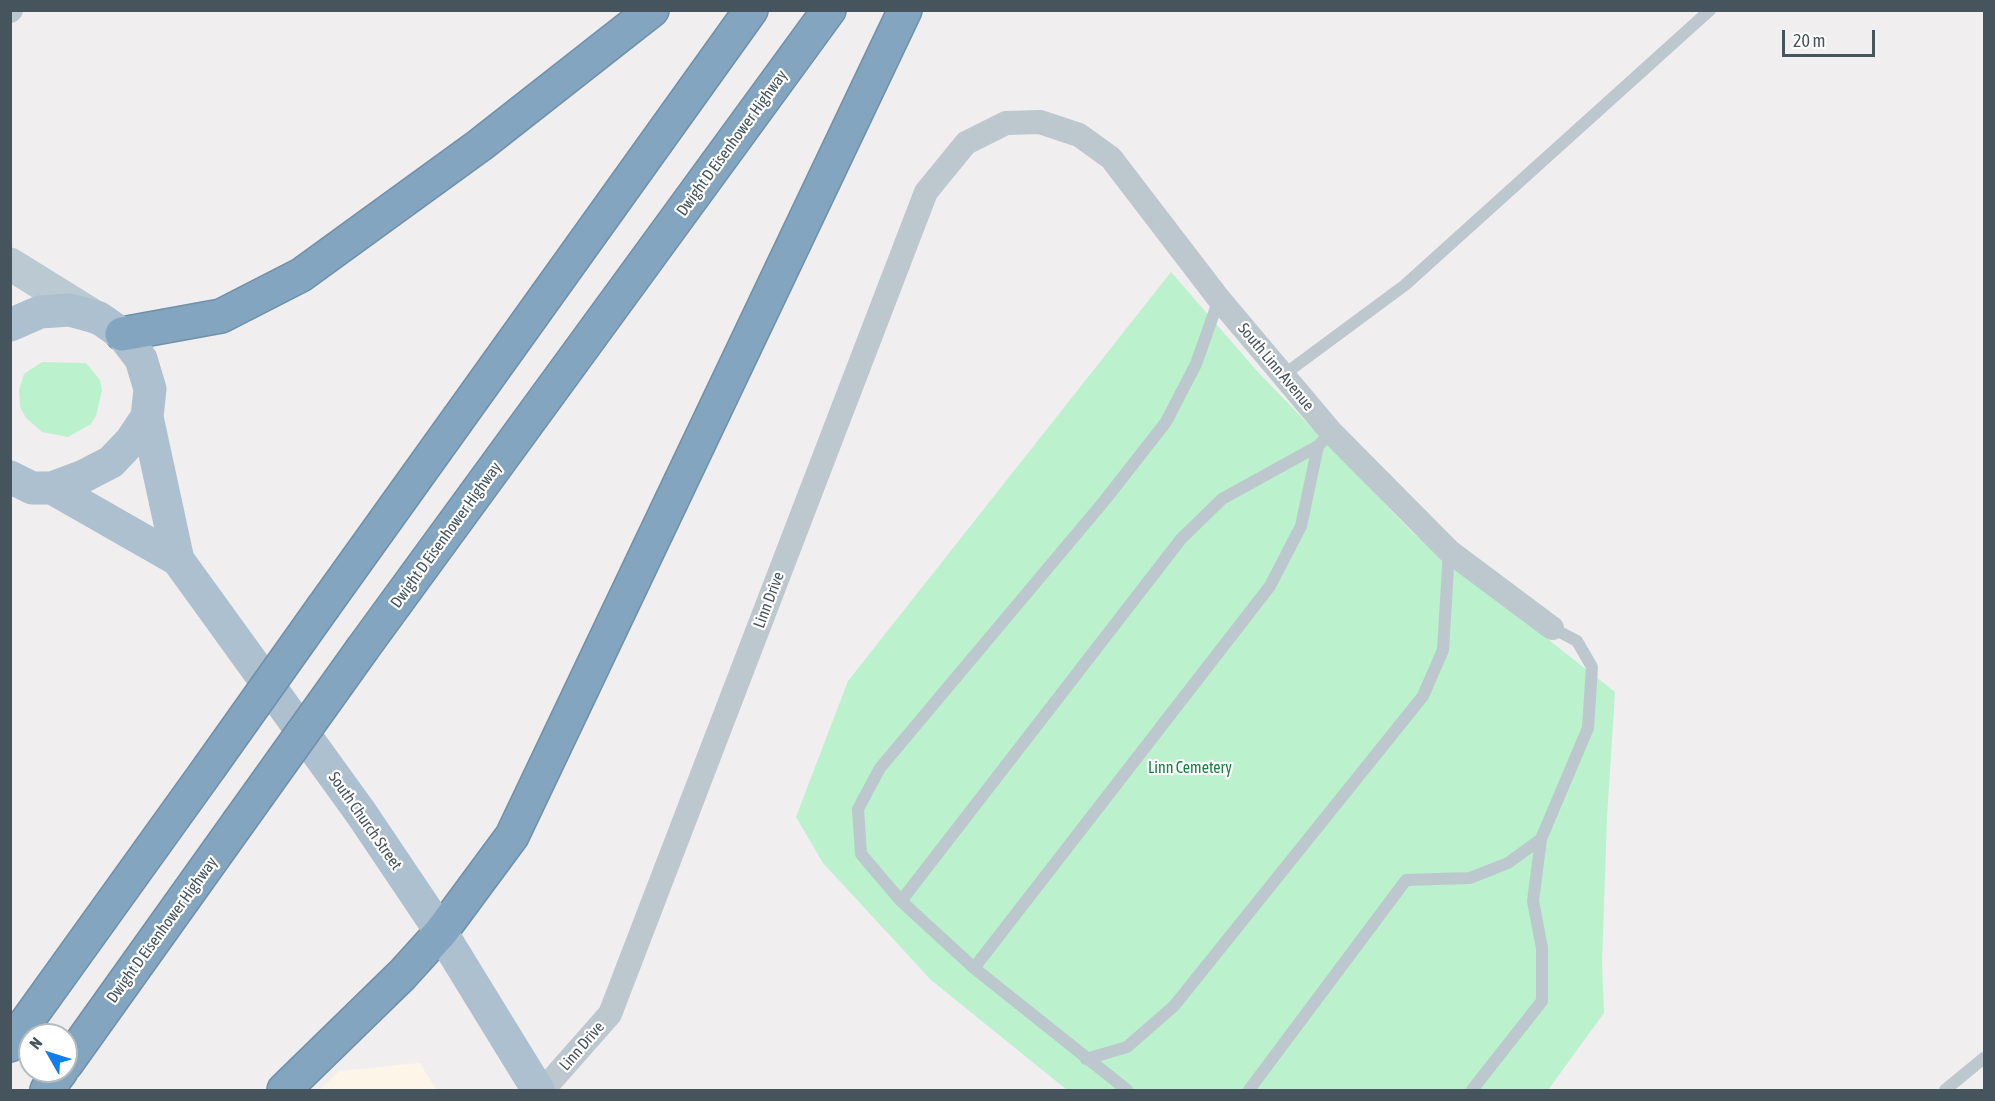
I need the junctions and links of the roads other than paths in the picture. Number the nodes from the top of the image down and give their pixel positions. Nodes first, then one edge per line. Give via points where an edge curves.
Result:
1 (652, 10) edge
2 (751, 10) edge
3 (830, 10) edge
4 (905, 10) edge
5 (1710, 10) edge
6 (1006, 123) joint
7 (10, 264) edge
8 (1220, 299) junction
9 (10, 325) edge
10 (110, 326) junction
11 (1282, 376) junction
12 (147, 417) junction
13 (1324, 439) junction
14 (10, 477) edge
15 (52, 488) junction
16 (1449, 551) junction
17 (178, 560) junction
18 (1552, 628) joint
19 (1541, 839) junction
20 (901, 901) junction
21 (441, 932) junction
22 (974, 969) junction
23 (10, 1045) edge
24 (78, 1047) edge
25 (1984, 1058) edge
26 (1086, 1059) junction
27 (284, 1090) edge
28 (538, 1090) edge
29 (543, 1090) edge
30 (1127, 1090) edge
31 (1249, 1090) edge
32 (1472, 1090) edge
33 (1945, 1090) edge

1 - 10 highway via 480,145 301,275 220,316
2 - 23 highway, bridge
3 - 24 highway, Dwight D Eisenhower Highway, bridge via 363,648
4 - 21 highway via 513,836
5 - 11 lane via 1404,285
6 - 8 street, South Linn Avenue via 1040,122 1079,135 1111,158
6 - 29 street, Linn Drive via 966,143 926,192 610,1014
7 - 10 street
8 - 11 street, South Linn Avenue
8 - 20 lane via 1196,364 1166,422 880,768 858,809 861,854
9 - 10 main road via 40,312 70,310
10 - 12 main road via 141,359 150,389
11 - 13 street, South Linn Avenue
12 - 15 main road via 111,462
12 - 17 main road, South Church Street
13 - 16 street, South Linn Avenue
13 - 20 lane via 1222,499 1181,539
13 - 22 lane via 1301,526 1270,586
14 - 15 main road via 32,488
15 - 17 main road, South Church Street
16 - 18 street, South Linn Avenue
16 - 26 lane via 1443,650 1423,696 1174,1006 1127,1047
17 - 21 main road, South Church Street via 361,813
18 - 19 lane via 1577,641 1592,667 1588,728
19 - 31 lane via 1508,863 1470,878 1406,880
19 - 32 lane via 1533,901 1542,948 1542,1001
20 - 22 lane
21 - 27 highway
21 - 28 main road, South Church Street
22 - 26 lane
25 - 33 lane
26 - 30 lane

